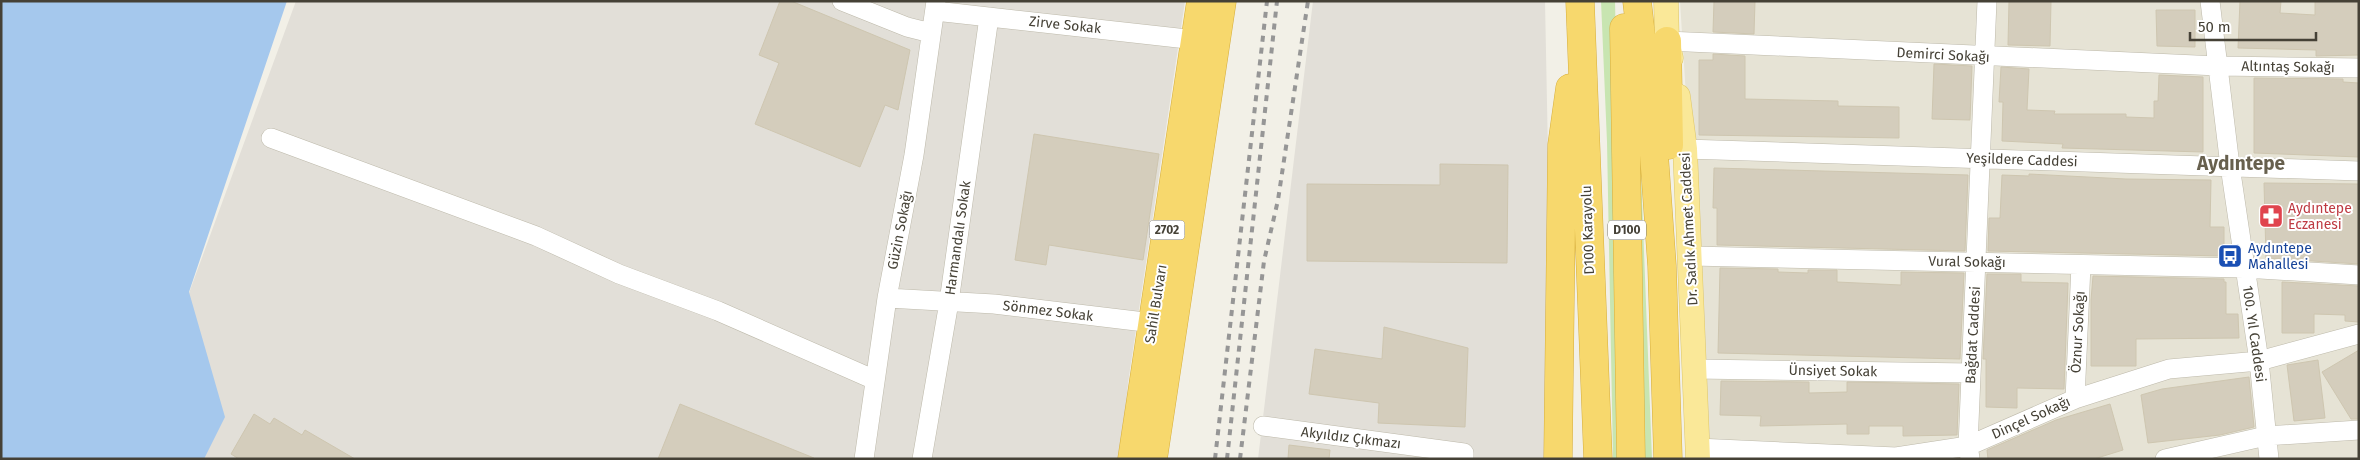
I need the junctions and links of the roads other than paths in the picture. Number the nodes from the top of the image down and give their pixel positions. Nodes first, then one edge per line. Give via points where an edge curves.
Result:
1 (842, 1) edge
2 (1201, 1) edge
3 (1222, 1) edge
4 (1624, 1) edge
5 (1637, 1) edge
6 (1666, 1) edge
7 (1987, 1) edge
8 (2210, 1) edge
9 (935, 6) edge
10 (1580, 6) edge
11 (989, 17) junction
12 (931, 33) junction
13 (1196, 40) junction
14 (1667, 41) junction
15 (1985, 57) junction
16 (2218, 66) junction
17 (2359, 68) edge
18 (271, 138) dead end
19 (1685, 150) junction
20 (1980, 158) junction
21 (2230, 166) junction
22 (2359, 170) edge
23 (1691, 256) junction
24 (1976, 263) junction
25 (2081, 265) junction
26 (1662, 266) junction
27 (2244, 268) junction
28 (2359, 275) edge
29 (887, 298) junction
30 (949, 302) junction
31 (1153, 323) junction
32 (2359, 334) edge
33 (1592, 335) junction
34 (2259, 361) junction
35 (1695, 370) junction
36 (1167, 372) junction
37 (1971, 373) junction
38 (875, 380) junction
39 (2074, 399) junction
40 (1263, 426) dead end
41 (2359, 430) edge
42 (2266, 436) junction
43 (1969, 452) edge
44 (1697, 454) edge
45 (864, 459) edge
46 (922, 459) edge
47 (1132, 459) edge
48 (1154, 459) edge
49 (1464, 459) edge
50 (1558, 459) edge
51 (1589, 459) edge
52 (1598, 459) edge
53 (1630, 459) edge
54 (1668, 459) edge
55 (2165, 459) edge
56 (2269, 459) edge

1 - 12 street
2 - 13 highway, Sahil Bulvarı / 2702
3 - 36 highway, Sahil Bulvarı / 2702
4 - 53 highway, D100
5 - 26 highway via 1653,140
6 - 14 main road, Dr. Sadık Ahmet Caddesi
7 - 15 street, Bağdat Caddesi
8 - 16 street, 100. Yıl Caddesi
9 - 11 street, Zirve Sokak
9 - 12 street, Güzin Sokağı
10 - 33 highway, D100 Karayolu / D100
10 - 50 highway via 1562,145
11 - 13 street, Zirve Sokak
11 - 30 street, Harmandalı Sokak
12 - 29 street, Güzin Sokağı via 914,155
13 - 31 highway, Sahil Bulvarı / 2702
14 - 15 street, Demirci Sokağı
14 - 19 main road, Dr. Sadık Ahmet Caddesi
14 - 26 highway via 1669,148
15 - 16 street, Demirci Sokağı
15 - 20 street, Bağdat Caddesi
16 - 17 street, Altıntaş Sokağı
16 - 21 street, 100. Yıl Caddesi
18 - 38 street via 536,236 619,274 718,311
19 - 20 street, Yeşildere Caddesi
19 - 23 main road, Dr. Sadık Ahmet Caddesi
20 - 21 street, Yeşildere Caddesi
20 - 24 street, Bağdat Caddesi
21 - 22 street, Yeşildere Caddesi
21 - 27 street, 100. Yıl Caddesi
23 - 24 street, Vural Sokağı
23 - 35 main road, Dr. Sadık Ahmet Caddesi
24 - 25 street, Vural Sokağı
24 - 37 street, Bağdat Caddesi
25 - 27 street, Vural Sokağı
25 - 39 street, Öznur Sokağı
26 - 54 highway
27 - 28 street, Vural Sokağı
27 - 34 street, 100. Yıl Caddesi
29 - 30 street, Sönmez Sokak
29 - 38 street, Güzin Sokağı
30 - 31 street, Sönmez Sokak via 994,304
30 - 46 street, Harmandalı Sokak
31 - 36 street via 1161,326 1167,334
31 - 47 highway, Sahil Bulvarı / 2702
32 - 34 street, Dinçel Sokağı
33 - 51 highway
33 - 52 highway, D100 Karayolu / D100
34 - 39 street, Dinçel Sokağı via 2169,369
34 - 42 street, 100. Yıl Caddesi
35 - 37 street, Ünsiyet Sokak
35 - 44 main road, Dr. Sadık Ahmet Caddesi
36 - 48 highway, Sahil Bulvarı / 2702
37 - 43 street, Bağdat Caddesi
38 - 45 street, Güzin Sokağı
39 - 43 street, Dinçel Sokağı
40 - 49 street, Akyıldız Çıkmazı via 1464,453
41 - 42 street
42 - 55 street
42 - 56 street, 100. Yıl Caddesi
43 - 44 street, Dinçel Sokağı via 1896,457

